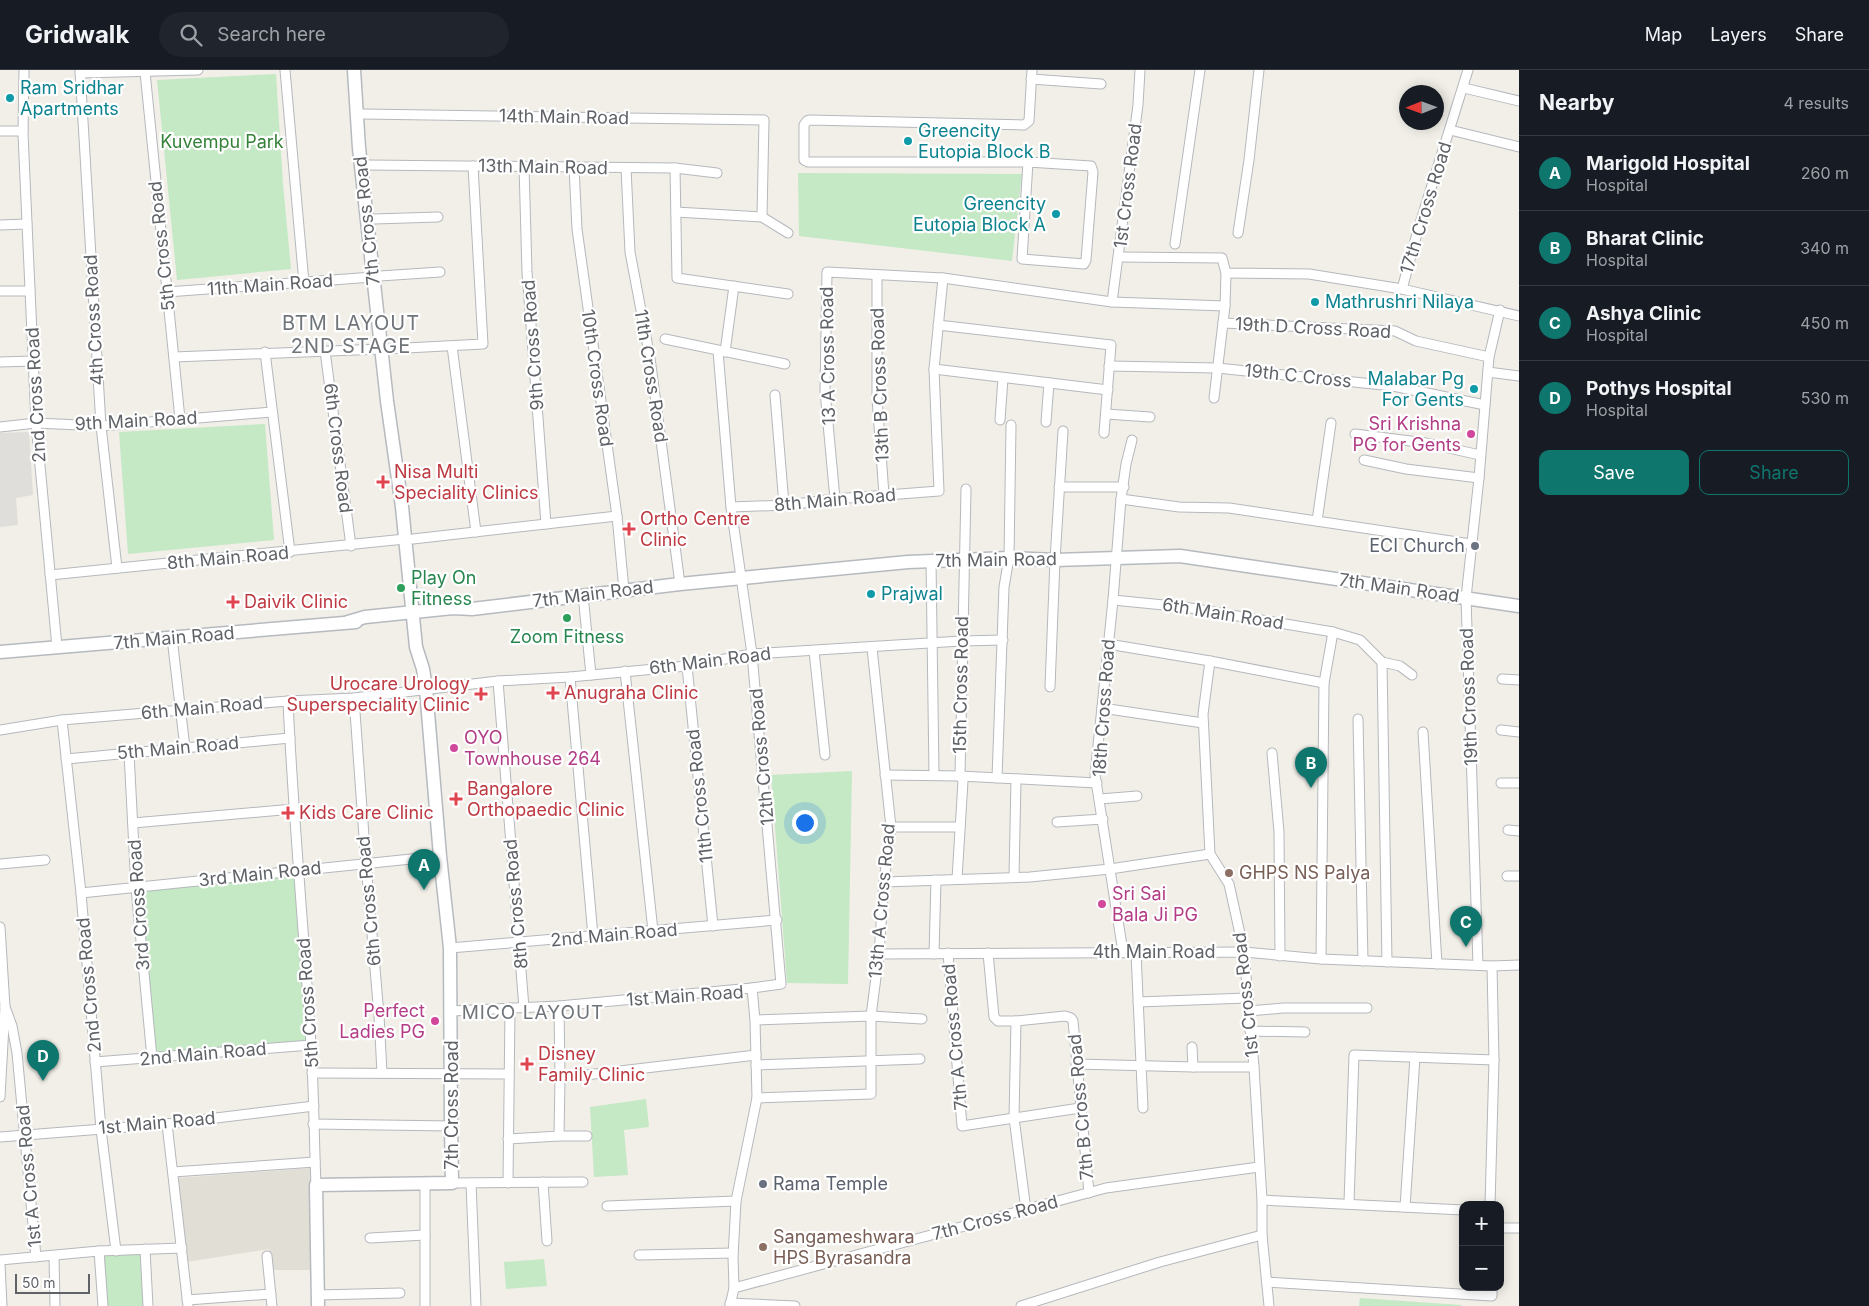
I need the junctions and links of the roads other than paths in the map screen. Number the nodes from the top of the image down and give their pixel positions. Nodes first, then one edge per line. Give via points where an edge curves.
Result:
1 (24, 70) edge
2 (198, 70) edge
3 (284, 70) edge
4 (354, 70) edge
5 (362, 70) edge
6 (1140, 70) edge
7 (1200, 70) edge
8 (1259, 70) edge
9 (1468, 70) edge
10 (80, 71) edge
11 (145, 72) junction
12 (1032, 75) edge
13 (1101, 84) dead end
14 (1464, 88) junction
15 (1519, 101) edge
16 (363, 114) junction
17 (1450, 130) junction
18 (0, 131) edge
19 (23, 131) junction
20 (1519, 147) edge
21 (1028, 162) junction
22 (368, 164) junction
23 (473, 166) junction
24 (524, 166) junction
25 (574, 167) junction
26 (626, 168) junction
27 (675, 168) junction
28 (717, 173) dead end
29 (676, 212) junction
30 (438, 217) dead end
31 (762, 217) junction
32 (374, 219) junction
33 (0, 224) edge
34 (27, 224) junction
35 (788, 233) dead end
36 (1238, 233) dead end
37 (1175, 244) dead end
38 (1119, 257) junction
39 (440, 272) dead end
40 (1226, 273) junction
41 (877, 275) junction
42 (377, 277) junction
43 (943, 278) junction
44 (304, 283) junction
45 (734, 286) junction
46 (1402, 289) junction
47 (0, 291) edge
48 (30, 291) junction
49 (167, 292) junction
50 (788, 294) dead end
51 (1112, 302) junction
52 (1225, 306) junction
53 (1500, 310) junction
54 (1519, 316) edge
55 (1223, 323) junction
56 (938, 326) junction
57 (665, 339) dead end
58 (452, 346) junction
59 (384, 349) junction
60 (325, 351) junction
61 (722, 351) junction
62 (265, 352) junction
63 (174, 357) junction
64 (1489, 357) junction
65 (33, 361) junction
66 (0, 362) edge
67 (785, 364) dead end
68 (1109, 366) junction
69 (1217, 368) junction
70 (934, 369) junction
71 (1488, 372) junction
72 (1519, 376) edge
73 (1003, 378) junction
74 (1049, 383) junction
75 (1108, 390) junction
76 (775, 395) dead end
77 (1214, 398) dead end
78 (1485, 405) junction
79 (272, 412) junction
80 (1106, 414) junction
81 (1150, 418) dead end
82 (180, 419) junction
83 (1000, 420) dead end
84 (1046, 422) dead end
85 (36, 423) junction
86 (1331, 424) dead end
87 (1011, 425) dead end
88 (100, 426) junction
89 (0, 427) edge
90 (1063, 431) dead end
91 (1104, 434) dead end
92 (1355, 434) dead end
93 (1132, 440) dead end
94 (1480, 454) junction
95 (1364, 460) dead end
96 (1479, 478) junction
97 (1059, 486) junction
98 (1124, 487) junction
99 (966, 489) dead end
100 (884, 496) junction
101 (1121, 498) junction
102 (835, 499) junction
103 (784, 505) junction
104 (731, 507) junction
105 (617, 516) junction
106 (1318, 521) junction
107 (546, 524) junction
108 (476, 532) junction
109 (409, 539) junction
110 (1471, 544) junction
111 (351, 546) junction
112 (290, 552) junction
113 (1116, 557) junction
114 (1009, 558) junction
115 (963, 559) junction
116 (1055, 560) junction
117 (931, 561) junction
118 (117, 568) junction
119 (50, 575) junction
120 (741, 578) junction
121 (680, 584) junction
122 (624, 590) junction
123 (584, 595) junction
124 (1466, 598) junction
125 (1113, 600) junction
126 (1519, 606) edge
127 (417, 615) junction
128 (1333, 632) junction
129 (172, 638) junction
130 (1003, 640) junction
131 (961, 641) junction
132 (933, 644) junction
133 (1108, 644) junction
134 (57, 647) junction
135 (872, 648) junction
136 (814, 651) junction
137 (0, 652) edge
138 (752, 654) junction
139 (1210, 661) junction
140 (1382, 662) junction
141 (687, 666) junction
142 (625, 671) junction
143 (591, 675) junction
144 (1412, 676) dead end
145 (570, 677) junction
146 (1502, 679) dead end
147 (1519, 680) edge
148 (498, 681) junction
149 (1324, 683) junction
150 (1050, 687) dead end
151 (426, 689) junction
152 (354, 698) junction
153 (288, 701) junction
154 (1102, 708) junction
155 (180, 710) junction
156 (1358, 719) dead end
157 (62, 720) junction
158 (1203, 723) junction
159 (0, 730) edge
160 (1500, 730) dead end
161 (1424, 732) dead end
162 (1519, 732) edge
163 (290, 738) junction
164 (185, 748) junction
165 (129, 753) junction
166 (1272, 753) dead end
167 (825, 756) dead end
168 (66, 759) junction
169 (884, 774) junction
170 (934, 775) junction
171 (960, 776) junction
172 (997, 778) junction
173 (1016, 779) junction
174 (1097, 783) junction
175 (1501, 783) dead end
176 (1519, 783) edge
177 (1137, 796) dead end
178 (1100, 799) junction
179 (293, 809) junction
180 (1103, 819) junction
181 (1057, 822) dead end
182 (133, 823) junction
183 (891, 827) junction
184 (960, 827) junction
185 (1508, 830) dead end
186 (1519, 830) edge
187 (1210, 854) junction
188 (440, 856) junction
189 (45, 860) dead end
190 (0, 864) edge
191 (366, 864) junction
192 (299, 869) junction
193 (1110, 869) junction
194 (1507, 876) dead end
195 (1519, 876) edge
196 (1014, 878) junction
197 (936, 880) junction
198 (956, 880) junction
199 (884, 882) junction
200 (136, 888) junction
201 (81, 893) junction
202 (777, 920) junction
203 (713, 926) junction
204 (0, 927) edge
205 (654, 932) junction
206 (593, 936) junction
207 (520, 943) junction
208 (450, 948) junction
209 (1123, 952) junction
210 (1244, 952) junction
211 (988, 953) junction
212 (1136, 953) junction
213 (879, 954) junction
214 (934, 954) junction
215 (948, 954) junction
216 (1280, 956) junction
217 (1321, 959) junction
218 (1363, 961) junction
219 (1387, 962) junction
220 (1437, 964) junction
221 (1478, 966) junction
222 (1492, 966) junction
223 (1519, 966) edge
224 (2, 982) edge
225 (752, 988) junction
226 (1247, 998) junction
227 (1138, 1002) junction
228 (559, 1006) junction
229 (5, 1007) junction
230 (510, 1008) junction
231 (524, 1008) junction
232 (1368, 1008) dead end
233 (451, 1011) junction
234 (1249, 1011) junction
235 (871, 1016) junction
236 (922, 1019) dead end
237 (755, 1020) junction
238 (1016, 1021) junction
239 (1250, 1030) junction
240 (1305, 1032) dead end
241 (311, 1045) junction
242 (1192, 1047) dead end
243 (1415, 1057) junction
244 (152, 1058) junction
245 (920, 1059) dead end
246 (756, 1060) junction
247 (870, 1060) junction
248 (1494, 1060) junction
249 (95, 1062) junction
250 (1076, 1064) junction
251 (1141, 1066) junction
252 (1254, 1067) junction
253 (1193, 1068) junction
254 (312, 1073) junction
255 (382, 1074) junction
256 (451, 1074) junction
257 (508, 1074) junction
258 (560, 1078) junction
259 (0, 1097) edge
260 (757, 1098) junction
261 (314, 1106) junction
262 (1080, 1108) junction
263 (1143, 1108) dead end
264 (1014, 1118) junction
265 (167, 1124) junction
266 (313, 1124) junction
267 (450, 1126) junction
268 (101, 1129) junction
269 (25, 1136) junction
270 (559, 1136) junction
271 (587, 1136) dead end
272 (0, 1137) edge
273 (508, 1139) junction
274 (315, 1162) junction
275 (1260, 1168) junction
276 (173, 1172) junction
277 (543, 1182) junction
278 (582, 1182) dead end
279 (424, 1183) junction
280 (452, 1183) junction
281 (471, 1183) junction
282 (508, 1183) junction
283 (316, 1185) junction
284 (1089, 1193) junction
285 (1262, 1200) junction
286 (736, 1201) junction
287 (1490, 1201) edge
288 (1349, 1204) junction
289 (607, 1206) dead end
290 (1405, 1207) junction
291 (1026, 1210) junction
292 (1459, 1210) edge
293 (1504, 1228) edge
294 (1519, 1228) edge
295 (1262, 1235) junction
296 (425, 1236) junction
297 (370, 1238) dead end
298 (547, 1241) dead end
299 (182, 1248) junction
300 (145, 1250) junction
301 (99, 1251) junction
302 (116, 1251) junction
303 (733, 1253) junction
304 (639, 1255) dead end
305 (54, 1256) junction
306 (267, 1256) dead end
307 (36, 1257) junction
308 (0, 1262) edge
309 (1267, 1282) junction
310 (734, 1288) junction
311 (1492, 1291) edge
312 (400, 1293) dead end
313 (271, 1294) junction
314 (318, 1301) edge
315 (228, 1302) edge
316 (188, 1303) edge
317 (730, 1305) edge
318 (2, 1306) edge
319 (55, 1306) edge
320 (103, 1306) edge
321 (148, 1306) edge
322 (272, 1306) edge
323 (425, 1306) edge
324 (476, 1306) edge
325 (795, 1306) edge
326 (1021, 1306) edge
327 (1269, 1306) edge

1 - 19 street, 2nd Cross Road
2 - 11 street
3 - 44 street
4 - 42 street, 7th Cross Road via 359,148
5 - 16 street, 7th Cross Road
6 - 38 street, 1st Cross Road
7 - 37 street
8 - 36 street
9 - 14 street, 17th Cross Road
10 - 11 street
10 - 88 street, 4th Cross Road
11 - 49 street, 5th Cross Road
12 - 13 street
12 - 21 street via 1029,121 1024,125 809,120 804,125 804,160 808,162
14 - 15 street
14 - 17 street, 17th Cross Road
16 - 22 street, 7th Cross Road
16 - 31 street, 14th Main Road via 764,120
17 - 20 street
17 - 46 street, 17th Cross Road
18 - 19 street
19 - 34 street, 2nd Cross Road
21 - 21 street via 1092,169 1084,264 1022,259
22 - 23 street, 13th Main Road
22 - 32 street, 7th Cross Road
23 - 24 street, 13th Main Road
23 - 58 street via 483,344
24 - 25 street, 13th Main Road
24 - 107 street, 9th Cross Road via 527,272
25 - 26 street, 13th Main Road
25 - 105 street, 10th Cross Road via 577,229
26 - 27 street, 13th Main Road
26 - 121 street, 11th Cross Road via 630,252 650,358
27 - 28 street, 13th Main Road
27 - 29 street
29 - 31 street
29 - 45 street via 676,278
30 - 32 street
31 - 35 street
32 - 42 street, 7th Cross Road
33 - 34 street
34 - 48 street, 2nd Cross Road
38 - 40 street via 1222,258
38 - 51 street, 1st Cross Road
39 - 42 street, 11th Main Road
40 - 46 street via 1308,274
40 - 52 street
41 - 43 street
41 - 100 street, 13th B Cross Road via 877,398
41 - 102 street, 13 A Cross Road via 828,272 825,392
42 - 44 street, 11th Main Road
42 - 59 street, 7th Cross Road
43 - 51 street
43 - 56 street
44 - 49 street, 11th Main Road
45 - 50 street
45 - 61 street, 12th Cross Road
46 - 53 street
47 - 48 street
48 - 65 street, 2nd Cross Road
49 - 63 street, 5th Cross Road
51 - 52 street
52 - 55 street
53 - 54 street
53 - 64 street, 19th Cross Road
55 - 64 street, 19th D Cross Road via 1395,331 1416,341
55 - 69 street
56 - 68 street via 1111,345
56 - 70 street
57 - 61 street
58 - 59 street
58 - 108 street
59 - 60 street
59 - 109 street, 7th Cross Road
60 - 62 street
60 - 111 street, 6th Cross Road
61 - 67 street
61 - 104 street, 12th Cross Road
62 - 63 street
62 - 79 street
63 - 82 street, 5th Cross Road
64 - 71 street, 19th Cross Road
65 - 66 street
65 - 85 street, 2nd Cross Road
68 - 69 street, 19th C Cross
68 - 75 street
69 - 77 street
69 - 78 street, 19th C Cross via 1393,386
70 - 73 street
70 - 100 street, 8th Main Road via 939,491
71 - 72 street
71 - 78 street, 19th Cross Road
73 - 74 street
73 - 83 street
74 - 75 street
74 - 84 street
75 - 80 street
76 - 103 street
78 - 94 street, 19th Cross Road
79 - 82 street, 9th Main Road
79 - 112 street
80 - 81 street
80 - 91 street
82 - 88 street, 9th Main Road
85 - 88 street, 9th Main Road
85 - 89 street, 9th Main Road
85 - 119 street, 2nd Cross Road
86 - 106 street
87 - 114 street
88 - 118 street, 4th Cross Road
90 - 97 street
92 - 94 street
93 - 98 street, 18th Cross Road
94 - 96 street, 19th Cross Road
95 - 96 street
96 - 110 street, 19th Cross Road
97 - 98 street
97 - 116 street
98 - 101 street, 18th Cross Road
99 - 115 street, 15th Cross Road
100 - 102 street, 8th Main Road
101 - 106 street via 1179,507 1230,508
101 - 113 street, 18th Cross Road
102 - 103 street, 8th Main Road
103 - 104 street, 8th Main Road
104 - 120 street, 12th Cross Road
105 - 107 street, 8th Main Road
105 - 122 street, 10th Cross Road
106 - 110 street
107 - 108 street, 8th Main Road
108 - 109 street, 8th Main Road
109 - 111 street, 8th Main Road
109 - 127 street, 7th Cross Road
110 - 124 street, 19th Cross Road
111 - 112 street, 8th Main Road
112 - 118 street, 8th Main Road
113 - 116 street, 7th Main Road
113 - 124 street, 7th Main Road via 1180,556
113 - 125 street, 18th Cross Road
114 - 115 street, 7th Main Road
114 - 116 street, 7th Main Road
114 - 130 street via 1004,587
115 - 117 street, 7th Main Road
115 - 131 street, 15th Cross Road
116 - 150 street
117 - 120 street, 7th Main Road
117 - 132 street
118 - 119 street, 8th Main Road
119 - 134 street, 2nd Cross Road
120 - 121 street, 7th Main Road
120 - 138 street, 12th Cross Road
121 - 122 street, 7th Main Road
122 - 123 street, 7th Main Road
123 - 127 street, 7th Main Road via 472,609 453,615
123 - 143 street
124 - 126 street, 7th Main Road
124 - 221 street, 19th Cross Road
125 - 128 street, 6th Main Road via 1184,607
125 - 133 street, 18th Cross Road
127 - 129 street, 7th Main Road via 365,623
127 - 151 street, 7th Cross Road via 424,646 422,669
128 - 140 street, 6th Main Road via 1360,640
128 - 149 street
129 - 134 street, 7th Main Road
129 - 155 street
130 - 131 street, 6th Main Road
130 - 172 street
131 - 132 street, 6th Main Road
131 - 171 street, 15th Cross Road
132 - 135 street, 6th Main Road
132 - 170 street
133 - 139 street
133 - 154 street, 18th Cross Road
134 - 137 street, 7th Main Road
135 - 136 street, 6th Main Road
135 - 169 street, 13th A Cross Road
136 - 138 street, 6th Main Road
136 - 167 street
138 - 141 street, 6th Main Road
138 - 202 street, 12th Cross Road
139 - 149 street
139 - 158 street, 1st Cross Road
140 - 144 street via 1400,666
140 - 219 street
141 - 142 street, 6th Main Road
141 - 203 street, 11th Cross Road
142 - 143 street, 6th Main Road
142 - 205 street
143 - 145 street, 6th Main Road
145 - 148 street, 6th Main Road
145 - 206 street
146 - 147 street
148 - 151 street, 6th Main Road
148 - 207 street, 8th Cross Road
149 - 217 street
151 - 152 street, 6th Main Road
151 - 188 street, 7th Cross Road
152 - 153 street, 6th Main Road
152 - 191 street, 6th Cross Road
153 - 155 street, 6th Main Road
153 - 163 street, 5th Cross Road
154 - 158 street
154 - 174 street, 18th Cross Road via 1095,775
155 - 157 street, 6th Main Road
155 - 164 street
156 - 218 street
157 - 159 street, 6th Main Road
157 - 168 street, 2nd Cross Road
158 - 187 street, 1st Cross Road
160 - 162 street
161 - 220 street
163 - 164 street, 5th Main Road
163 - 179 street, 5th Cross Road
164 - 165 street, 5th Main Road
165 - 168 street, 5th Main Road
165 - 182 street, 3rd Cross Road
166 - 216 street via 1280,832
168 - 201 street, 2nd Cross Road
169 - 170 street
169 - 183 street, 13th A Cross Road
170 - 171 street
171 - 172 street
171 - 184 street, 15th Cross Road via 963,781
172 - 173 street
173 - 174 street
173 - 196 street
174 - 178 street, 18th Cross Road
175 - 176 street
177 - 178 street
178 - 180 street, 18th Cross Road
179 - 182 street
179 - 192 street, 5th Cross Road
180 - 181 street
180 - 193 street, 18th Cross Road
182 - 200 street, 3rd Cross Road
183 - 184 street
183 - 199 street, 13th A Cross Road
184 - 198 street, 15th Cross Road
185 - 186 street
187 - 193 street
187 - 210 street, 1st Cross Road via 1229,884
188 - 191 street, 3rd Main Road
188 - 208 street, 7th Cross Road
189 - 190 street
191 - 192 street, 3rd Main Road
191 - 255 street, 6th Cross Road
192 - 200 street, 3rd Main Road
192 - 241 street, 5th Cross Road
193 - 196 street
193 - 209 street, 18th Cross Road
194 - 195 street
196 - 198 street
197 - 198 street
197 - 199 street
197 - 214 street
199 - 213 street, 13th A Cross Road
200 - 201 street, 3rd Main Road
200 - 244 street, 3rd Cross Road
201 - 249 street, 2nd Cross Road
202 - 203 street, 2nd Main Road
202 - 225 street, 12th Cross Road via 782,984
203 - 205 street, 2nd Main Road
204 - 224 street
205 - 206 street, 2nd Main Road
206 - 207 street, 2nd Main Road
207 - 208 street, 2nd Main Road
207 - 231 street, 8th Cross Road
208 - 233 street, 7th Cross Road
209 - 211 street, 4th Main Road
209 - 212 street, 4th Main Road
210 - 212 street, 4th Main Road
210 - 216 street, 4th Main Road
210 - 226 street, 1st Cross Road
211 - 215 street, 4th Main Road
211 - 238 street via 994,1017 998,1021
212 - 227 street
213 - 214 street, 4th Main Road
213 - 235 street, 13th A Cross Road
214 - 215 street, 4th Main Road
215 - 264 street, 7th A Cross Road via 962,1126
216 - 217 street, 4th Main Road
217 - 218 street, 4th Main Road
218 - 219 street, 4th Main Road
219 - 220 street, 4th Main Road
220 - 221 street, 4th Main Road
221 - 222 street, 4th Main Road
222 - 223 street, 4th Main Road
222 - 248 street
224 - 229 street
225 - 228 street, 1st Main Road
225 - 237 street, 1st Main Road
226 - 227 street
226 - 234 street, 1st Cross Road
227 - 251 street
228 - 231 street, 1st Main Road
228 - 258 street
229 - 259 street
229 - 269 street, 1st A Cross Road via 17,1053
230 - 231 street, 1st Main Road
230 - 233 street, 1st Main Road
230 - 257 street
232 - 234 street
233 - 256 street, 7th Cross Road
234 - 239 street, 1st Cross Road
235 - 236 street
235 - 237 street
235 - 247 street, 13th A Cross Road
237 - 246 street, 1st Main Road
238 - 250 street, 7th B Cross Road via 1071,1018
238 - 264 street
239 - 240 street
239 - 252 street, 1st Cross Road
241 - 244 street, 2nd Main Road
241 - 254 street, 5th Cross Road
242 - 253 street
243 - 248 street
243 - 288 street via 1354,1055
243 - 290 street
244 - 249 street, 2nd Main Road
245 - 247 street
246 - 247 street
246 - 258 street
246 - 260 street, 1st Main Road
247 - 260 street, 13th A Cross Road via 871,1094
248 - 287 street
249 - 268 street, 2nd Cross Road
250 - 251 street
250 - 262 street, 7th B Cross Road
251 - 253 street
251 - 263 street
252 - 253 street
252 - 275 street, 1st Cross Road
254 - 255 street
254 - 261 street, 5th Cross Road
255 - 256 street
256 - 257 street
256 - 267 street, 7th Cross Road
257 - 273 street
258 - 270 street
260 - 286 street, 1st Main Road
261 - 265 street, 1st Main Road
261 - 266 street, 5th Cross Road
262 - 264 street
262 - 284 street, 7th B Cross Road
264 - 291 street
265 - 268 street, 1st Main Road
265 - 276 street
266 - 267 street
266 - 274 street, 5th Cross Road
267 - 280 street, 7th Cross Road
268 - 269 street, 1st Main Road
268 - 302 street, 2nd Cross Road
269 - 272 street, 1st Main Road
269 - 307 street, 1st A Cross Road
270 - 271 street
270 - 273 street
273 - 282 street
274 - 276 street
274 - 283 street, 5th Cross Road
275 - 284 street, 7th Cross Road
275 - 285 street, 1st Cross Road
276 - 299 street
277 - 278 street
277 - 282 street
277 - 298 street
279 - 280 street
279 - 283 street
279 - 296 street, 7th Cross Road
280 - 281 street
281 - 282 street
281 - 324 street
283 - 314 street, 5th Cross Road
284 - 291 street, 7th Cross Road
285 - 288 street
285 - 295 street, 1st Cross Road
286 - 289 street
286 - 303 street, 1st Main Road
288 - 290 street
290 - 292 street
291 - 310 street, 7th Cross Road
293 - 294 street
295 - 309 street, 1st Cross Road
295 - 326 street via 1160,1262
296 - 297 street
296 - 323 street, 7th Cross Road
299 - 300 street
299 - 316 street
300 - 302 street
300 - 321 street
301 - 302 street
301 - 305 street
301 - 320 street
303 - 304 street
303 - 310 street, 1st Main Road
305 - 307 street
305 - 319 street
306 - 313 street
307 - 308 street
308 - 318 street
309 - 311 street via 1492,1296
309 - 327 street, 1st Cross Road
310 - 317 street, 1st Main Road
312 - 314 street
313 - 315 street
313 - 322 street
315 - 316 street
317 - 325 street

